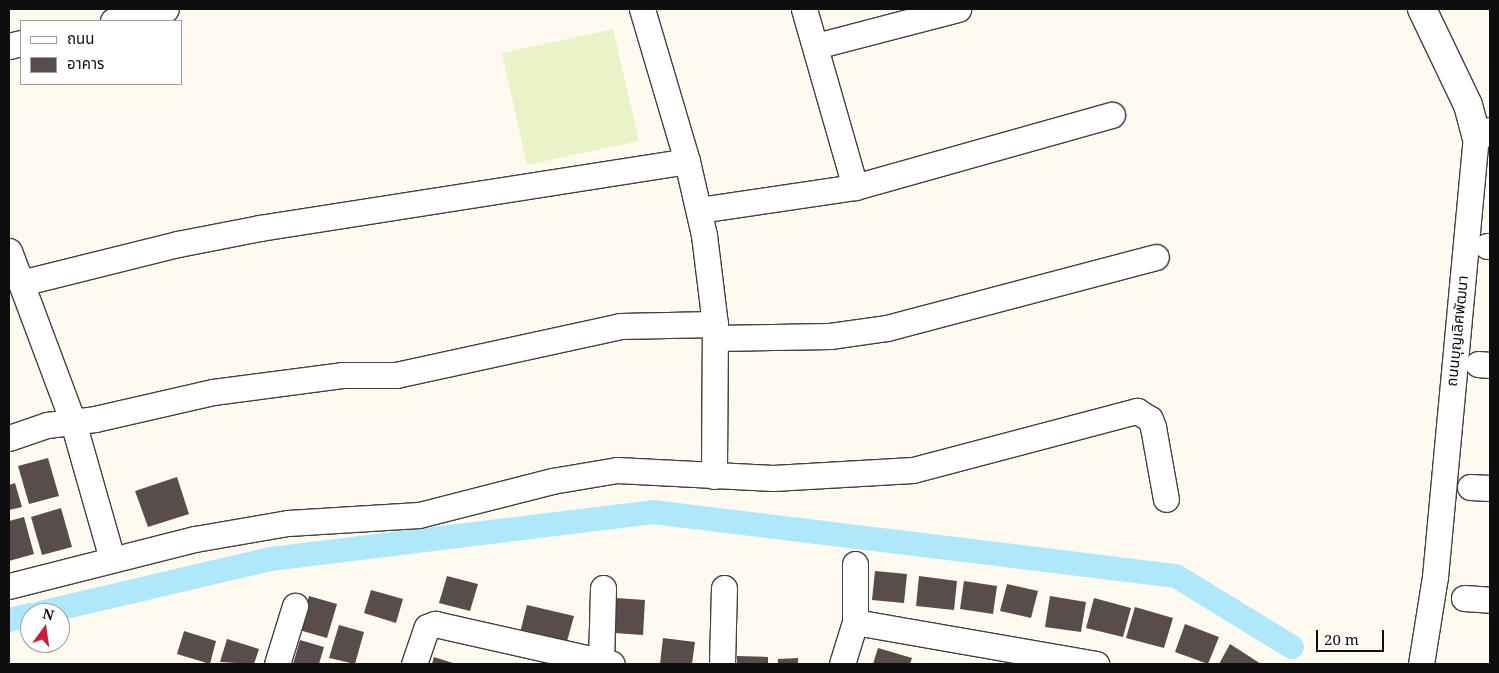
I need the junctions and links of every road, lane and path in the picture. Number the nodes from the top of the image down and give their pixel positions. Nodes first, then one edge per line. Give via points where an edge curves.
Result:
1 (166, 9) edge
2 (642, 9) edge
3 (804, 9) edge
4 (958, 9) edge
5 (1422, 9) edge
6 (117, 20) edge
7 (816, 46) junction
8 (1112, 115) dead end
9 (1483, 134) edge
10 (687, 161) junction
11 (855, 187) junction
12 (699, 210) junction
13 (9, 251) edge
14 (1156, 258) dead end
15 (19, 295) edge
16 (715, 331) junction
17 (73, 422) junction
18 (9, 438) edge
19 (714, 476) junction
20 (1166, 499) dead end
21 (112, 559) junction
22 (855, 564) dead end
23 (9, 586) edge
24 (603, 588) dead end
25 (724, 588) dead end
26 (1464, 598) dead end
27 (1490, 600) edge
28 (295, 606) dead end
29 (855, 622) junction
30 (607, 663) edge
31 (277, 664) edge
32 (414, 664) edge
33 (722, 664) edge
34 (842, 664) edge
35 (1096, 664) edge
36 (1421, 664) edge

1 - 6 street
2 - 10 street
3 - 7 street
4 - 7 street
5 - 9 street, ถนนบุญเลิศพัฒนา
7 - 11 street
8 - 11 street
9 - 36 street, ถนนบุญเลิศพัฒนา via 1435,577
10 - 12 street
10 - 15 street via 260,228 178,244
11 - 12 street
12 - 16 street
13 - 15 street
14 - 16 street via 887,328 830,336
15 - 17 street
16 - 17 street via 620,326 396,376 285,380
16 - 19 street
17 - 18 street via 47,425
17 - 21 street
19 - 20 street via 840,477 913,470 1137,411 1150,419 1153,427
19 - 21 street via 617,470 552,480 419,515 288,523
21 - 23 street
22 - 29 street
24 - 30 street
25 - 33 street
26 - 27 street
28 - 31 street
29 - 34 street
29 - 35 street
30 - 32 street via 436,624 427,627

